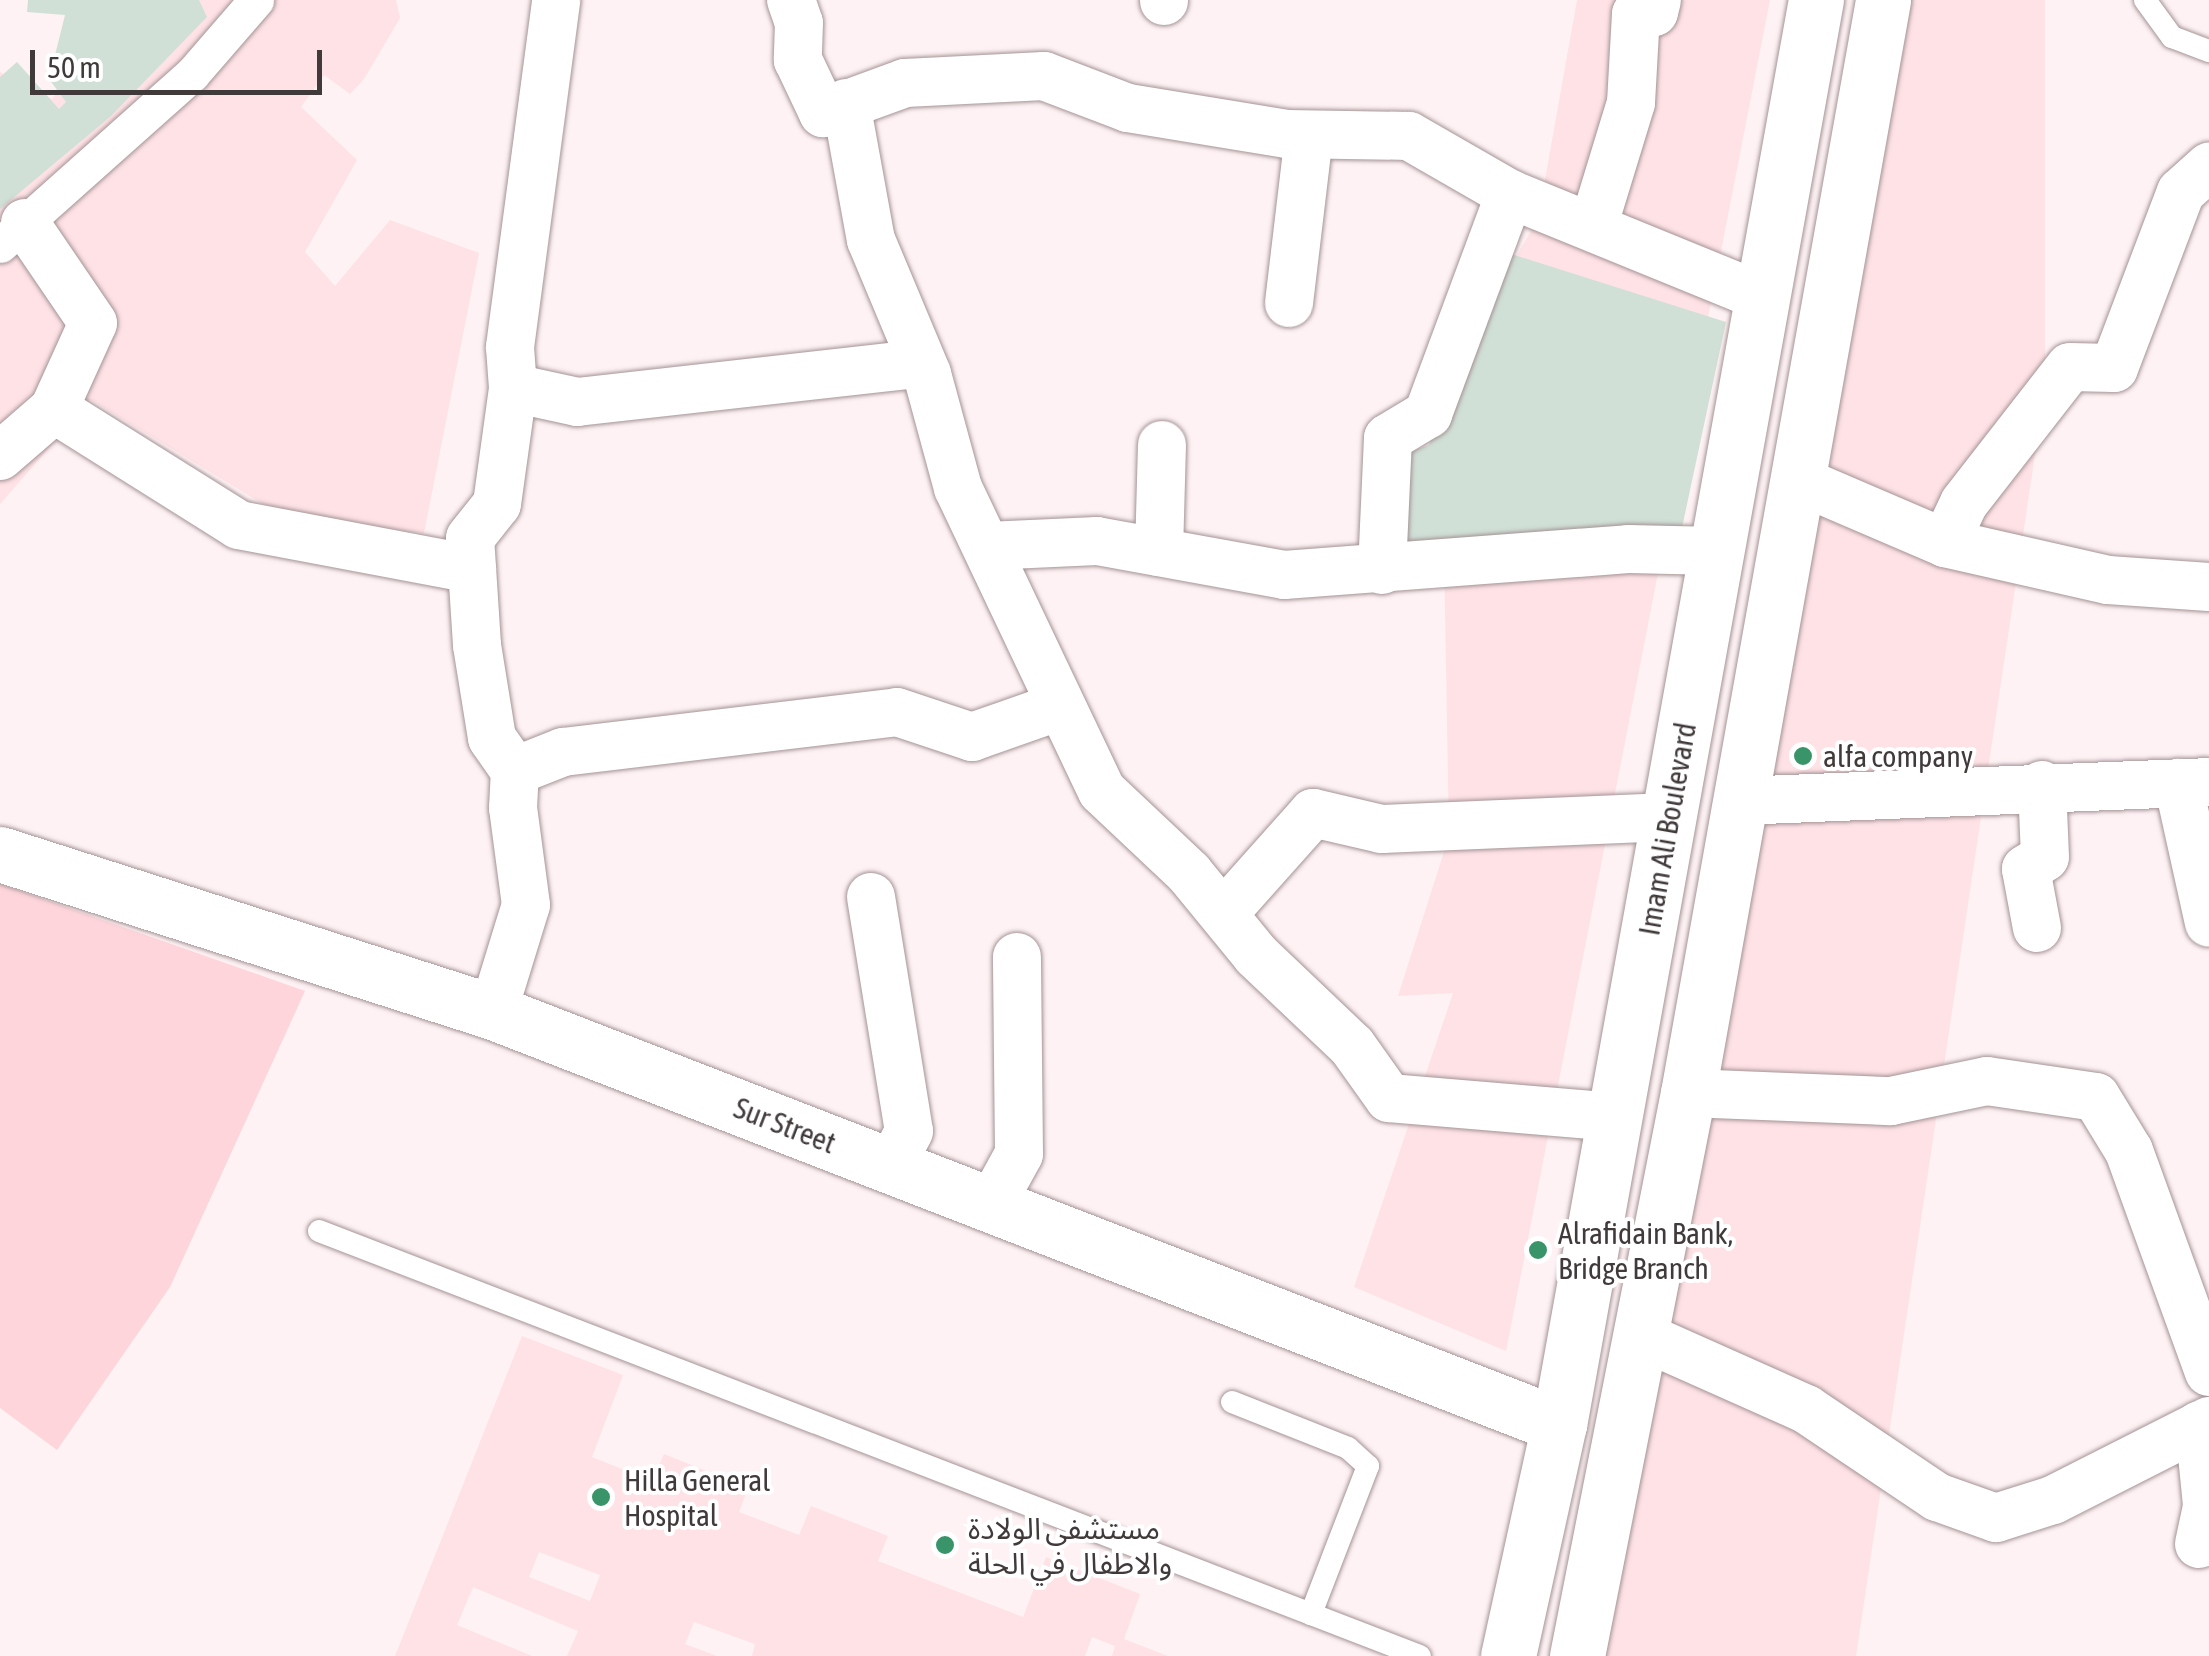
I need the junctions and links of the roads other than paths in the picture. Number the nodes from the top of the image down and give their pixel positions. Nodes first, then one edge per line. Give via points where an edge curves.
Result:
1 (256, 0) edge
2 (556, 0) edge
3 (791, 0) edge
4 (1657, 0) edge
5 (1816, 0) edge
6 (1883, 0) edge
7 (2145, 0) edge
8 (2209, 51) edge
9 (846, 103) junction
10 (1309, 135) junction
11 (2209, 167) edge
12 (1510, 194) junction
13 (1592, 227) junction
14 (13, 234) edge
15 (1763, 297) junction
16 (1289, 302) dead end
17 (922, 363) junction
18 (513, 388) junction
19 (54, 409) junction
20 (1162, 445) dead end
21 (0, 456) edge
22 (1798, 480) junction
23 (1945, 543) junction
24 (986, 546) junction
25 (1717, 551) junction
26 (1160, 552) junction
27 (472, 569) junction
28 (1382, 570) junction
29 (2209, 587) edge
30 (1060, 706) junction
31 (515, 771) junction
32 (2193, 783) edge
33 (2042, 785) junction
34 (1738, 802) junction
35 (1670, 816) junction
36 (0, 854) edge
37 (871, 897) dead end
38 (1224, 913) junction
39 (2209, 923) edge
40 (2037, 928) dead end
41 (1017, 958) dead end
42 (494, 1012) junction
43 (1688, 1092) junction
44 (1615, 1117) junction
45 (891, 1166) junction
46 (991, 1205) junction
47 (319, 1231) dead end
48 (1642, 1336) junction
49 (2209, 1372) edge
50 (1232, 1402) dead end
51 (2204, 1423) edge
52 (1559, 1426) junction
53 (2200, 1544) dead end
54 (1311, 1614) junction
55 (1420, 1656) edge
56 (1508, 1656) edge
57 (1577, 1656) edge

1 - 14 street via 192,74
2 - 18 street via 510,346
3 - 9 street via 799,24 798,60 823,113
4 - 13 street via 1654,12 1636,14 1631,103
5 - 15 main road, Imam Ali Boulevard
6 - 22 main road
7 - 8 lane via 2172,37
9 - 10 street via 905,83 1044,76 1128,108
9 - 17 street via 871,240
10 - 12 street via 1409,136
10 - 16 street
11 - 23 street via 2181,192 2114,368 2070,367 1964,503
12 - 13 street
12 - 28 street via 1428,414 1388,438
13 - 15 street
14 - 19 street via 93,323
15 - 25 main road, Imam Ali Boulevard
17 - 18 street via 578,402
17 - 24 street via 958,488
18 - 27 street via 497,504 470,538
19 - 21 street
19 - 27 street via 240,525
20 - 26 street
22 - 23 street
22 - 34 main road
23 - 29 street via 2108,580
24 - 26 street via 1097,541
24 - 30 street
25 - 28 street via 1628,548
25 - 35 main road, Imam Ali Boulevard
26 - 28 street via 1284,575
27 - 31 street via 492,738
30 - 31 street via 972,736 896,712 563,752
30 - 38 street via 1102,791
31 - 42 street via 526,906
32 - 33 street
32 - 39 street
33 - 34 street
33 - 40 street via 2045,858 2026,868
34 - 43 main road
35 - 38 street via 1382,829 1312,813
35 - 44 main road, Imam Ali Boulevard
36 - 42 main road, Sur Street
37 - 45 street via 909,1131
38 - 44 street via 1256,955 1352,1046 1389,1098
41 - 46 street via 1019,1154
42 - 45 main road, Sur Street
43 - 48 main road
43 - 49 street via 1891,1101 1987,1082 2096,1096 2129,1151
44 - 52 main road, Imam Ali Boulevard
45 - 46 main road, Sur Street
46 - 52 main road, Sur Street
47 - 54 lane
48 - 51 street via 1806,1409 1937,1498 1996,1518 2052,1500
48 - 57 main road
50 - 54 lane via 1348,1448 1368,1466
51 - 53 street
52 - 56 main road, Imam Ali Boulevard
54 - 55 lane

